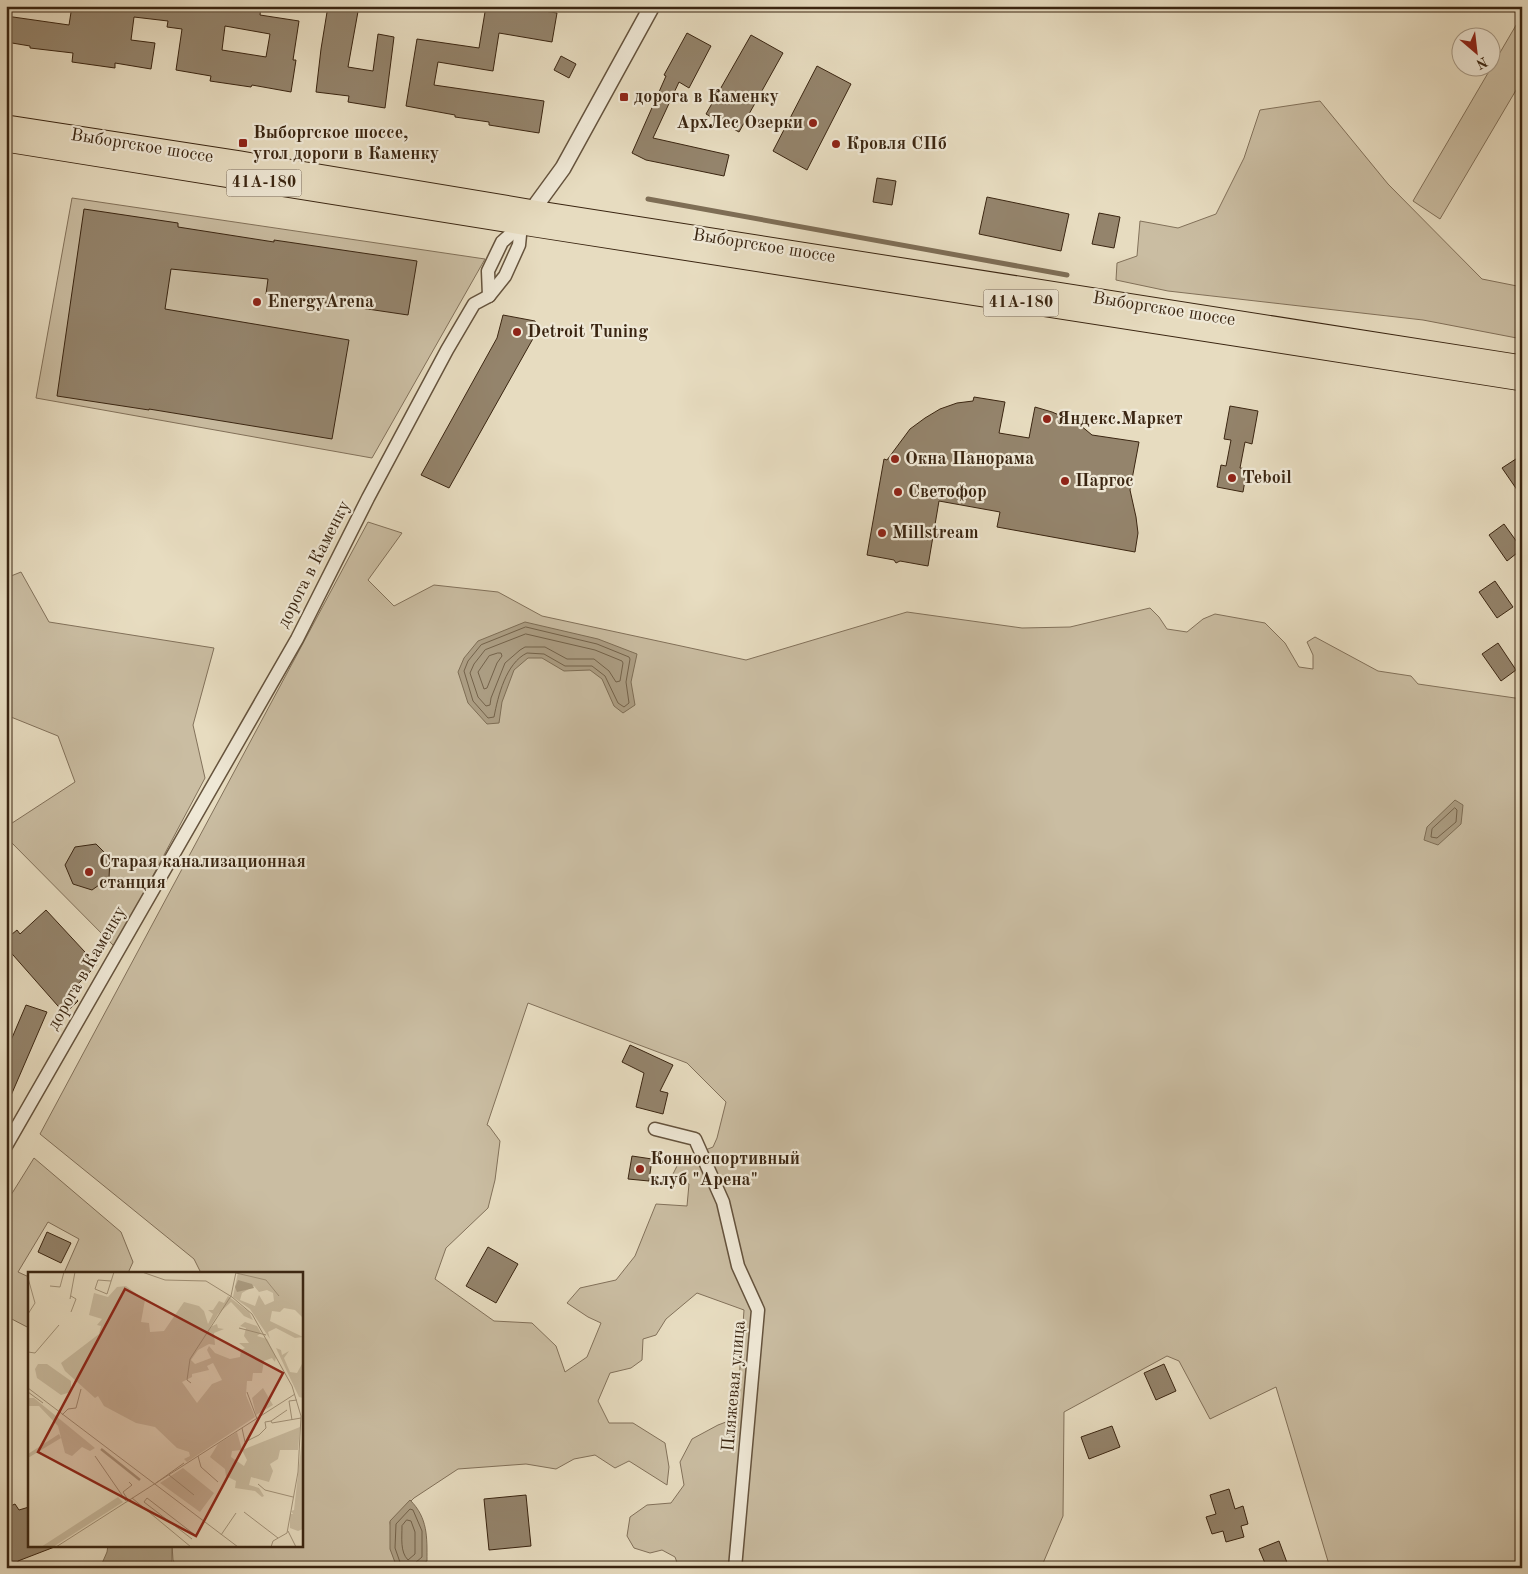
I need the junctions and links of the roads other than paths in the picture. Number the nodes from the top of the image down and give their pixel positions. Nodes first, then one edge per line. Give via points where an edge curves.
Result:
1 (652, 6) edge
2 (6, 125) edge
3 (6, 142) edge
4 (534, 210) junction
5 (521, 225) junction
6 (489, 296) junction
7 (1522, 365) edge
8 (1522, 381) edge
9 (655, 1129) dead end
10 (6, 1146) edge
11 (735, 1568) edge

1 - 4 street via 563,168
2 - 4 main road, Выборгское шоссе / 41А-180
3 - 5 main road, Выборгское шоссе / 41А-180
4 - 5 street
4 - 7 main road, Выборгское шоссе / 41А-180
5 - 6 street, дорога в Каменку via 519,245 505,276
5 - 6 street via 502,242 488,271
5 - 8 main road, Выборгское шоссе / 41А-180
6 - 10 street, дорога в Каменку via 474,304 447,350 297,639
9 - 11 street, Пляжевая улица via 696,1139 723,1202 738,1266 758,1310

